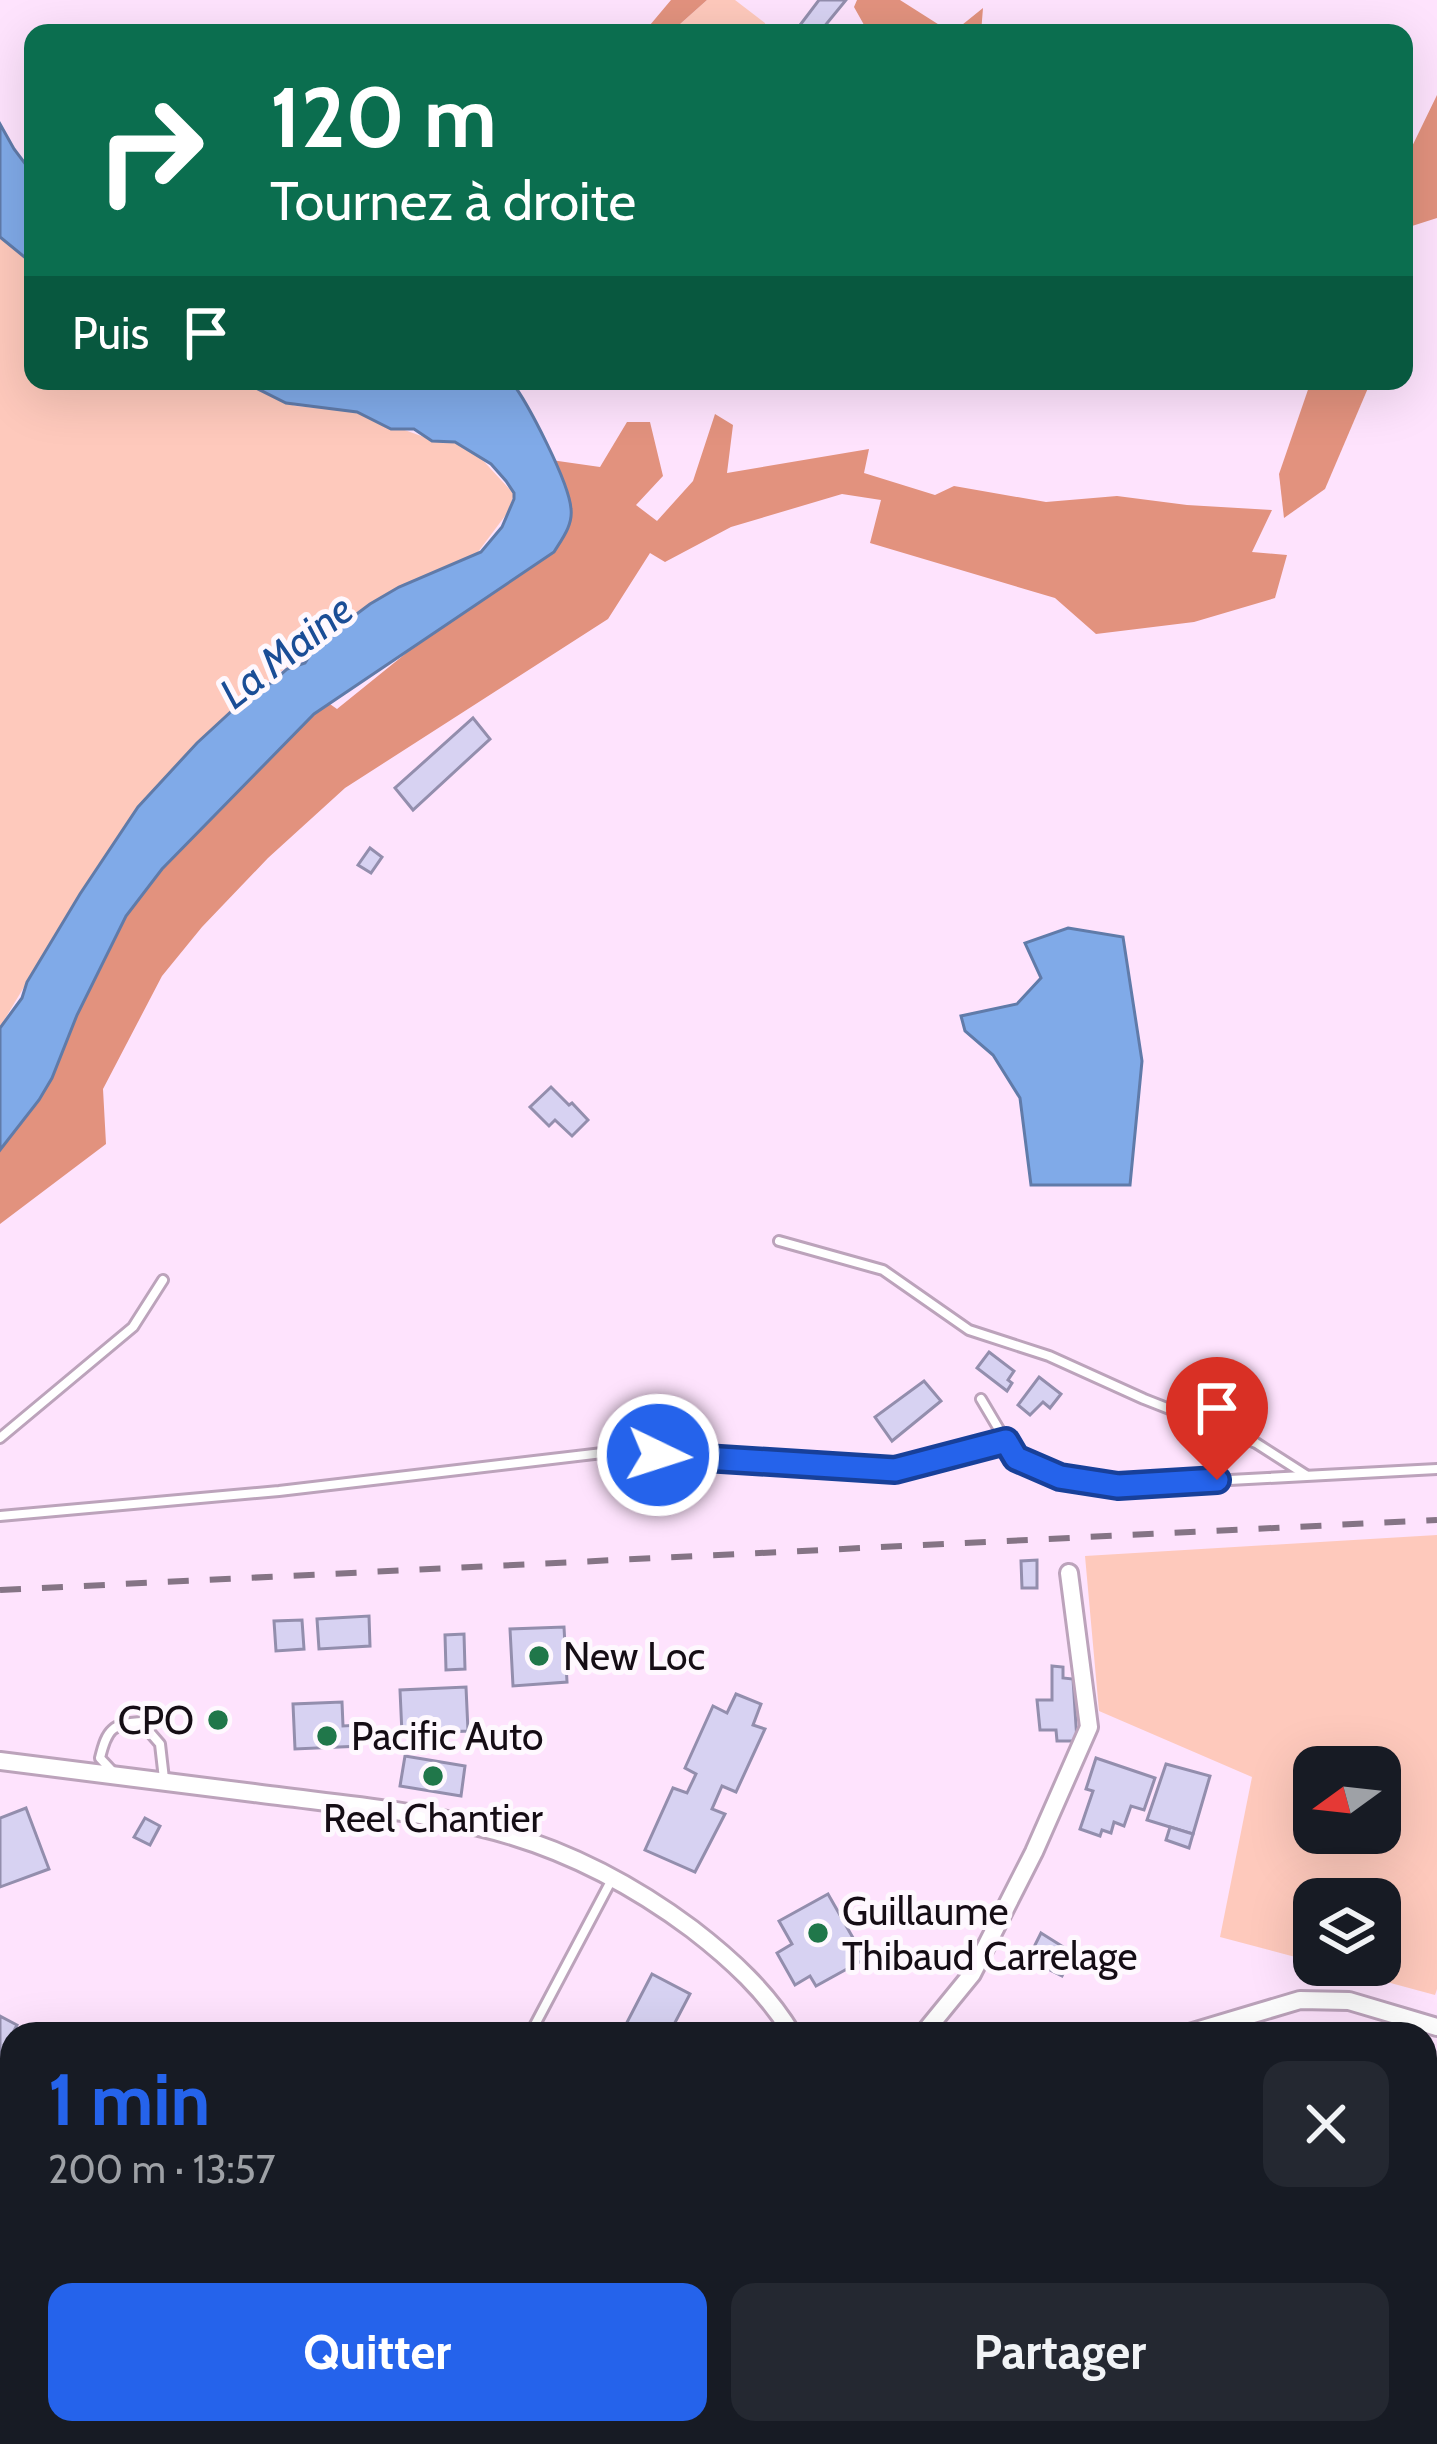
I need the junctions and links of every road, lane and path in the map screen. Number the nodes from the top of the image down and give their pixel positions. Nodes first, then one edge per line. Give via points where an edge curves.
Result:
1 (779, 1241) dead end
2 (163, 1280) dead end
3 (981, 1399) dead end
4 (0, 1438) edge
5 (1006, 1441) junction
6 (1437, 1468) edge
7 (1306, 1475) junction
8 (0, 1516) edge
9 (1070, 1573) dead end
10 (0, 1762) edge
11 (116, 1774) junction
12 (164, 1780) junction
13 (612, 1878) junction
14 (536, 2022) edge
15 (785, 2022) edge
16 (933, 2022) edge
17 (1226, 2022) edge
18 (1420, 2022) edge

1 - 7 lane via 884,1270 969,1330 1256,1442
2 - 4 lane via 133,1327
3 - 5 lane
5 - 7 lane via 1016,1458 1060,1477 1118,1486
5 - 8 lane via 895,1470 611,1452
6 - 7 lane
9 - 16 street via 1089,1727 972,1974
10 - 11 street
11 - 12 street
11 - 12 lane via 100,1758 105,1737 118,1724 141,1722 160,1744
12 - 13 street via 480,1827
13 - 14 lane
13 - 15 street via 717,1949
17 - 18 street via 1300,2000 1349,2001

